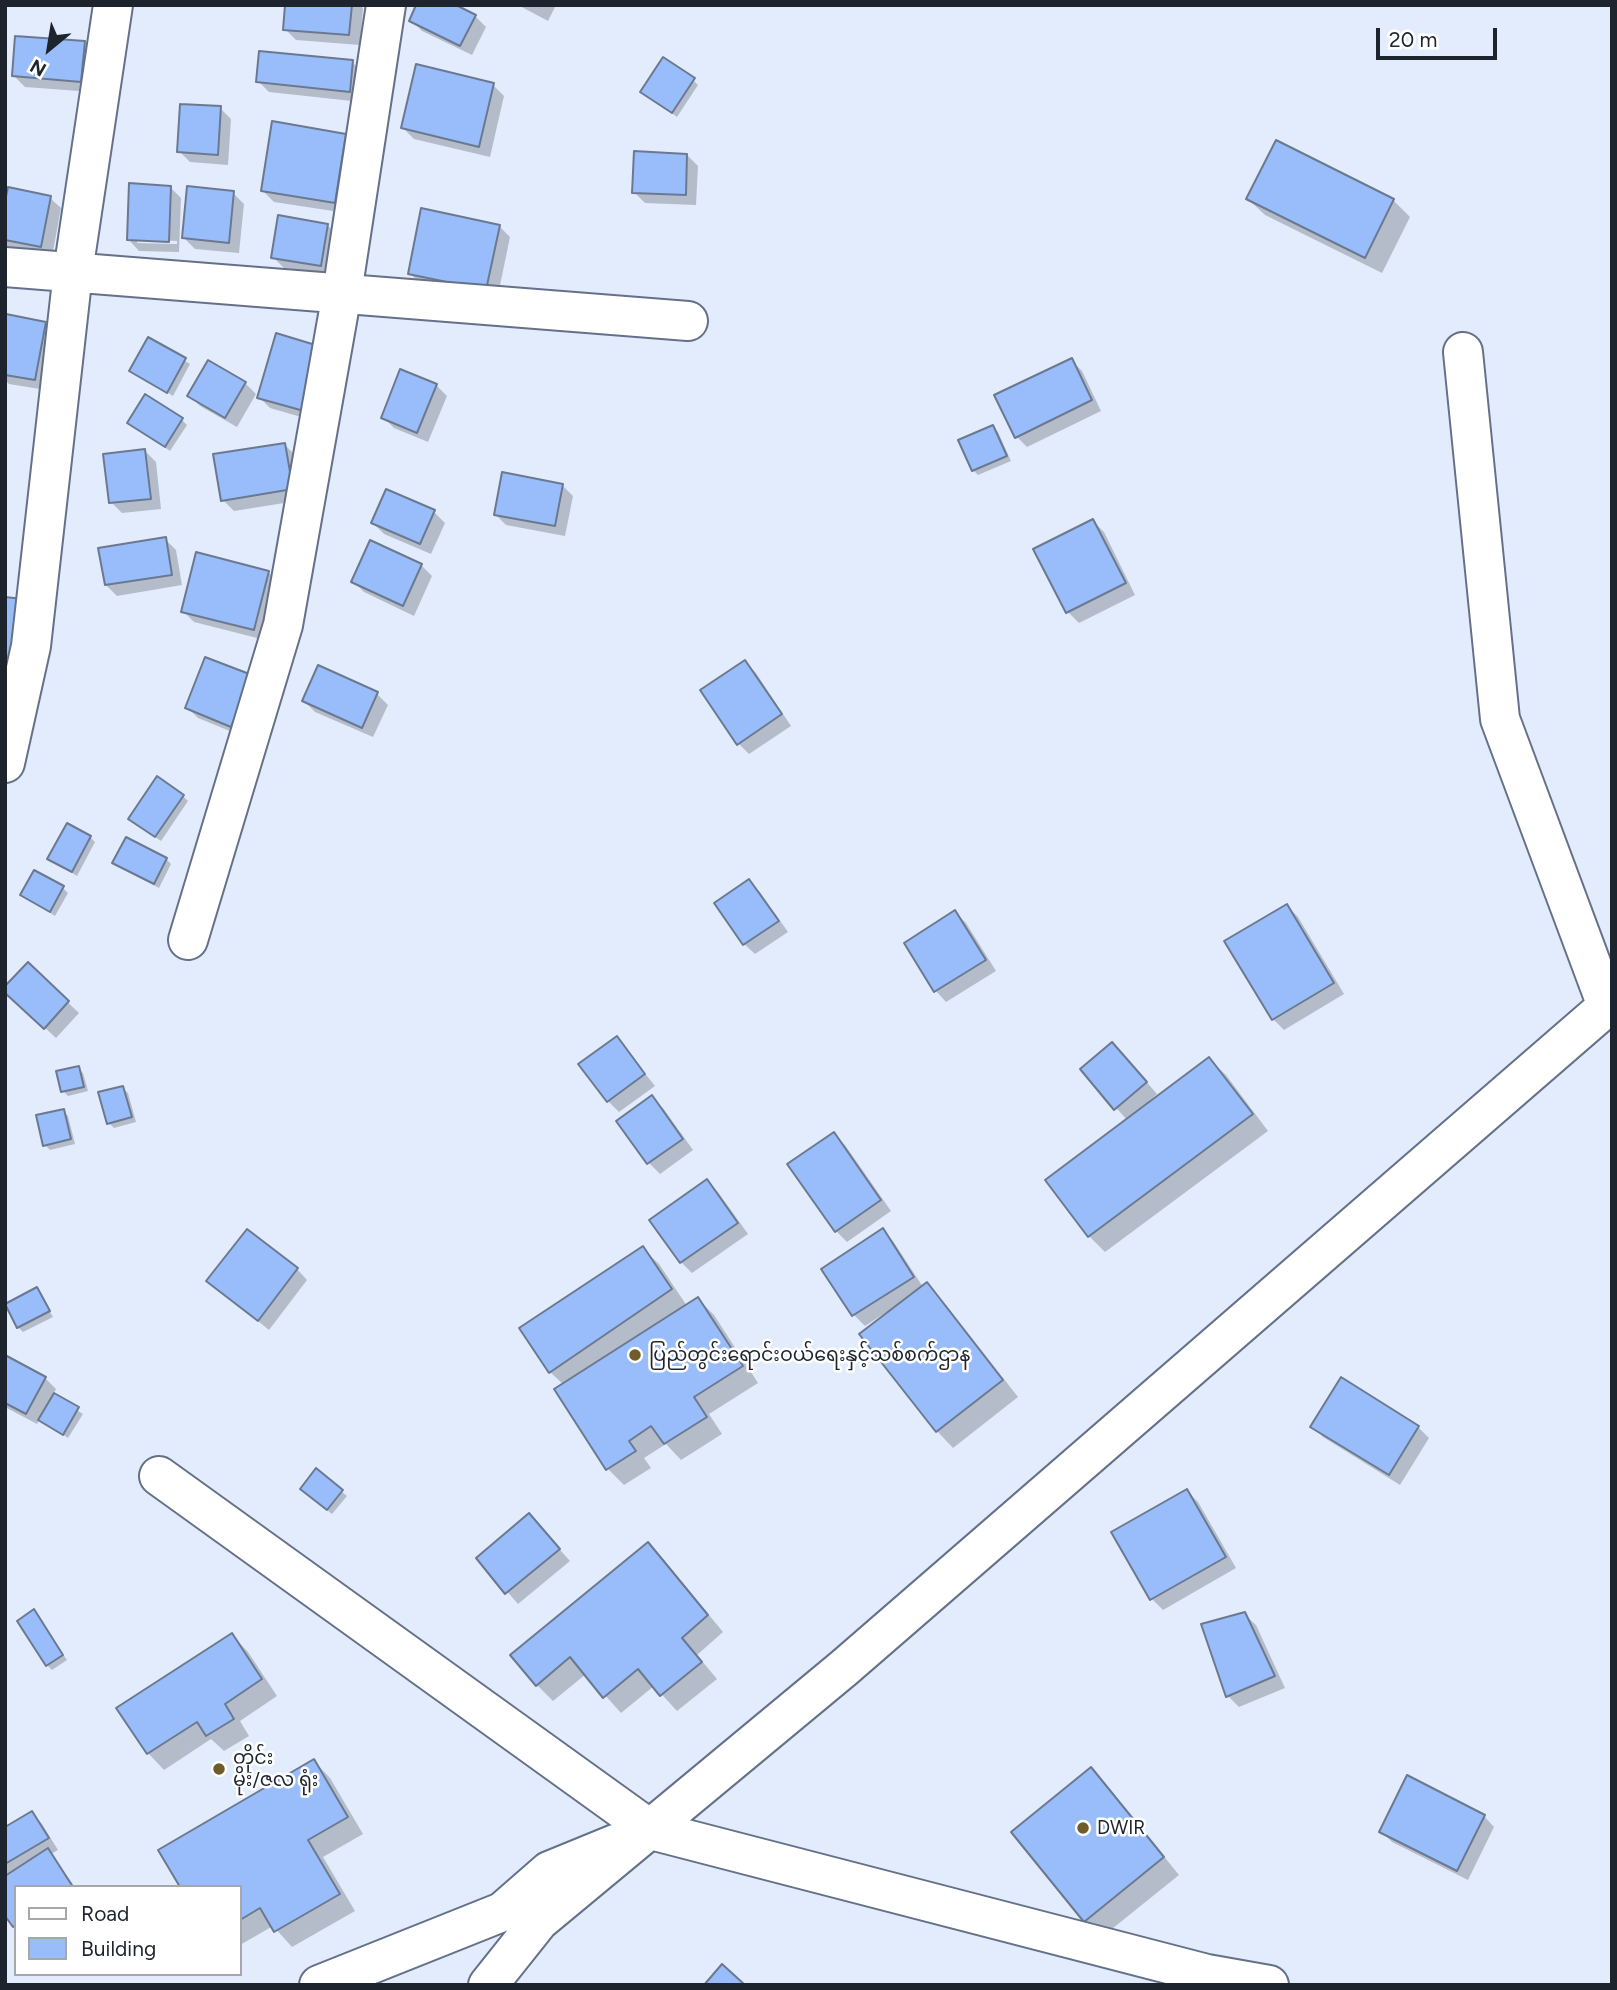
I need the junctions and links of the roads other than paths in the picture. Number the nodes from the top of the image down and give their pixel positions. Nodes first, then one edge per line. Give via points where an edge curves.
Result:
1 (113, 5) edge
2 (386, 5) edge
3 (5, 267) edge
4 (73, 272) junction
5 (342, 293) junction
6 (688, 321) dead end
7 (1463, 352) dead end
8 (5, 763) edge
9 (188, 940) dead end
10 (1609, 1004) edge
11 (159, 1476) dead end
12 (650, 1830) junction
13 (1205, 1979) edge
14 (319, 1985) edge
15 (488, 1985) edge
16 (1269, 1985) edge

1 - 4 street
2 - 5 street
3 - 4 street
4 - 5 street
4 - 8 street via 31,646
5 - 6 street
5 - 9 street via 283,625
7 - 10 street via 1500,719
10 - 12 street via 844,1668
11 - 12 street
12 - 13 street
12 - 14 street via 549,1871 502,1912
12 - 15 street via 539,1921
13 - 16 street

